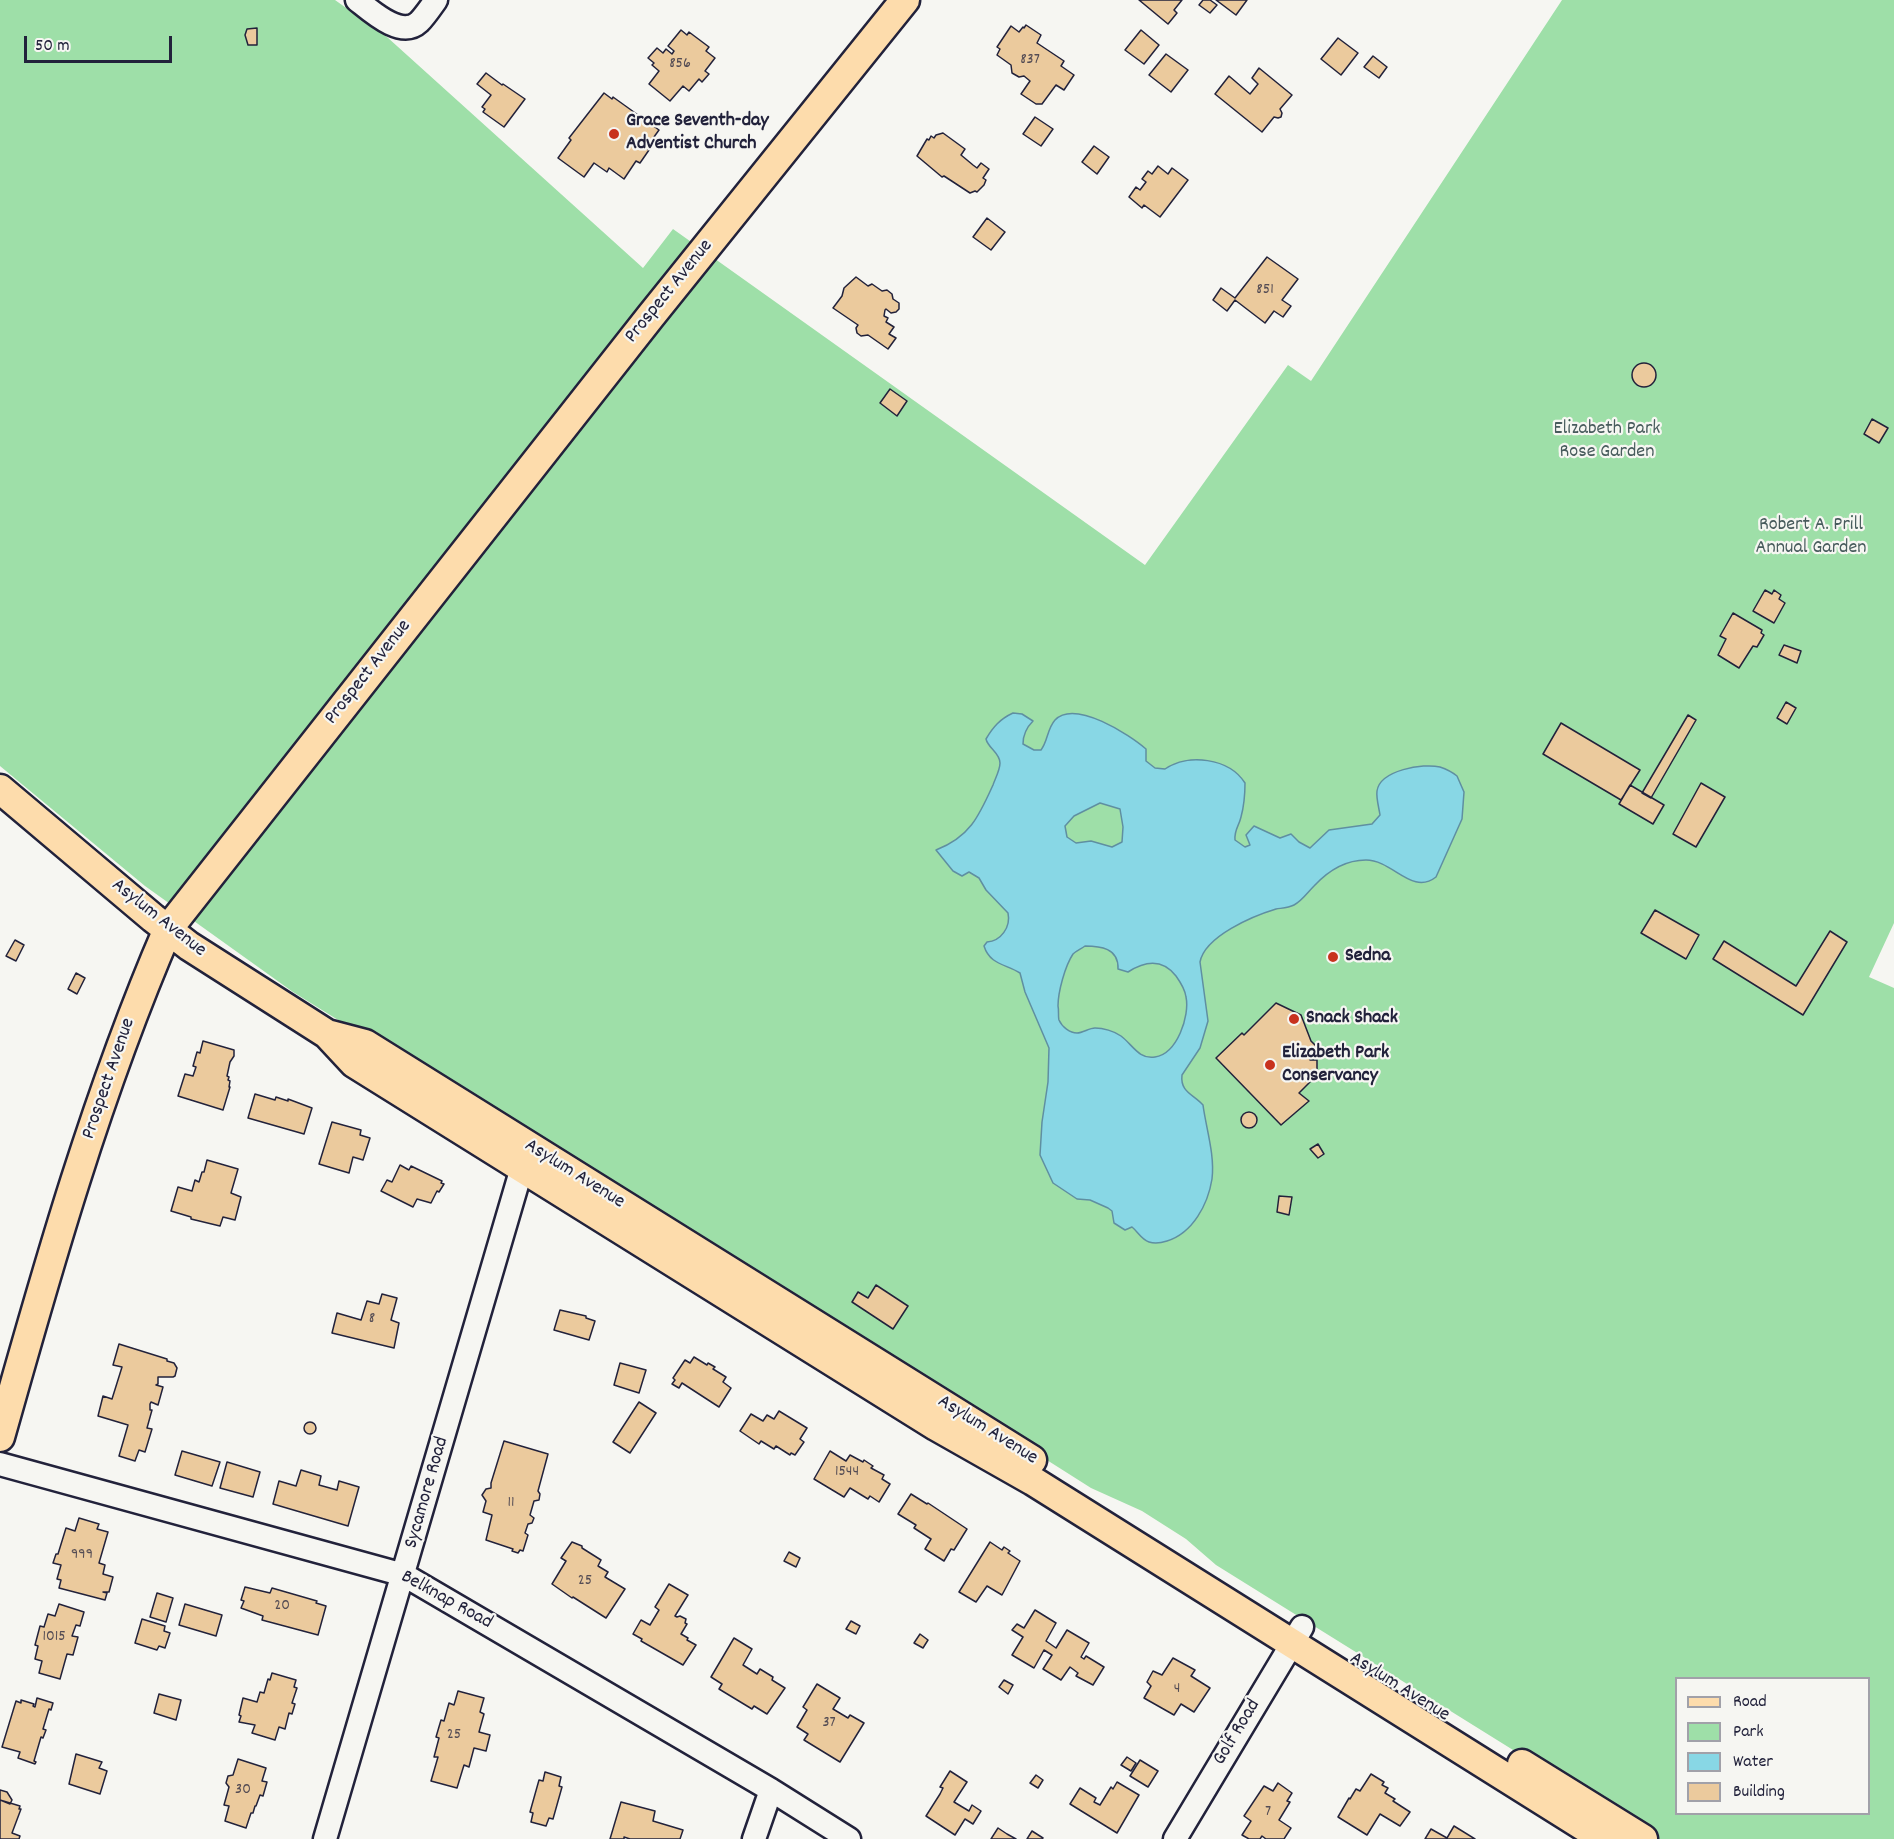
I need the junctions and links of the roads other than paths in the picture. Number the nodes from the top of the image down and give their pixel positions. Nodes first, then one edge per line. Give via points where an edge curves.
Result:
1 (357, 0) edge
2 (436, 0) edge
3 (905, 0) edge
4 (0, 789) edge
5 (168, 929) junction
6 (526, 1157) junction
7 (0, 1437) edge
8 (0, 1464) edge
9 (404, 1575) junction
10 (1297, 1636) junction
11 (771, 1790) junction
12 (326, 1839) edge
13 (754, 1839) edge
14 (849, 1839) edge
15 (1175, 1839) edge
16 (1604, 1839) edge
17 (1643, 1839) edge

1 - 2 street via 402,28 418,23
3 - 5 main road, Prospect Avenue
4 - 5 main road, Asylum Avenue
5 - 6 main road, Asylum Avenue via 327,1034 354,1063
5 - 7 main road, Prospect Avenue via 99,1109
6 - 9 street, Sycamore Road
6 - 10 main road, Asylum Avenue via 936,1426
8 - 9 street, Belknap Road
9 - 11 street, Belknap Road
9 - 12 street, Sycamore Road
10 - 15 street, Golf Road
10 - 16 main road, Asylum Avenue
10 - 17 main road, Asylum Avenue
11 - 13 street
11 - 14 street, Belknap Road

